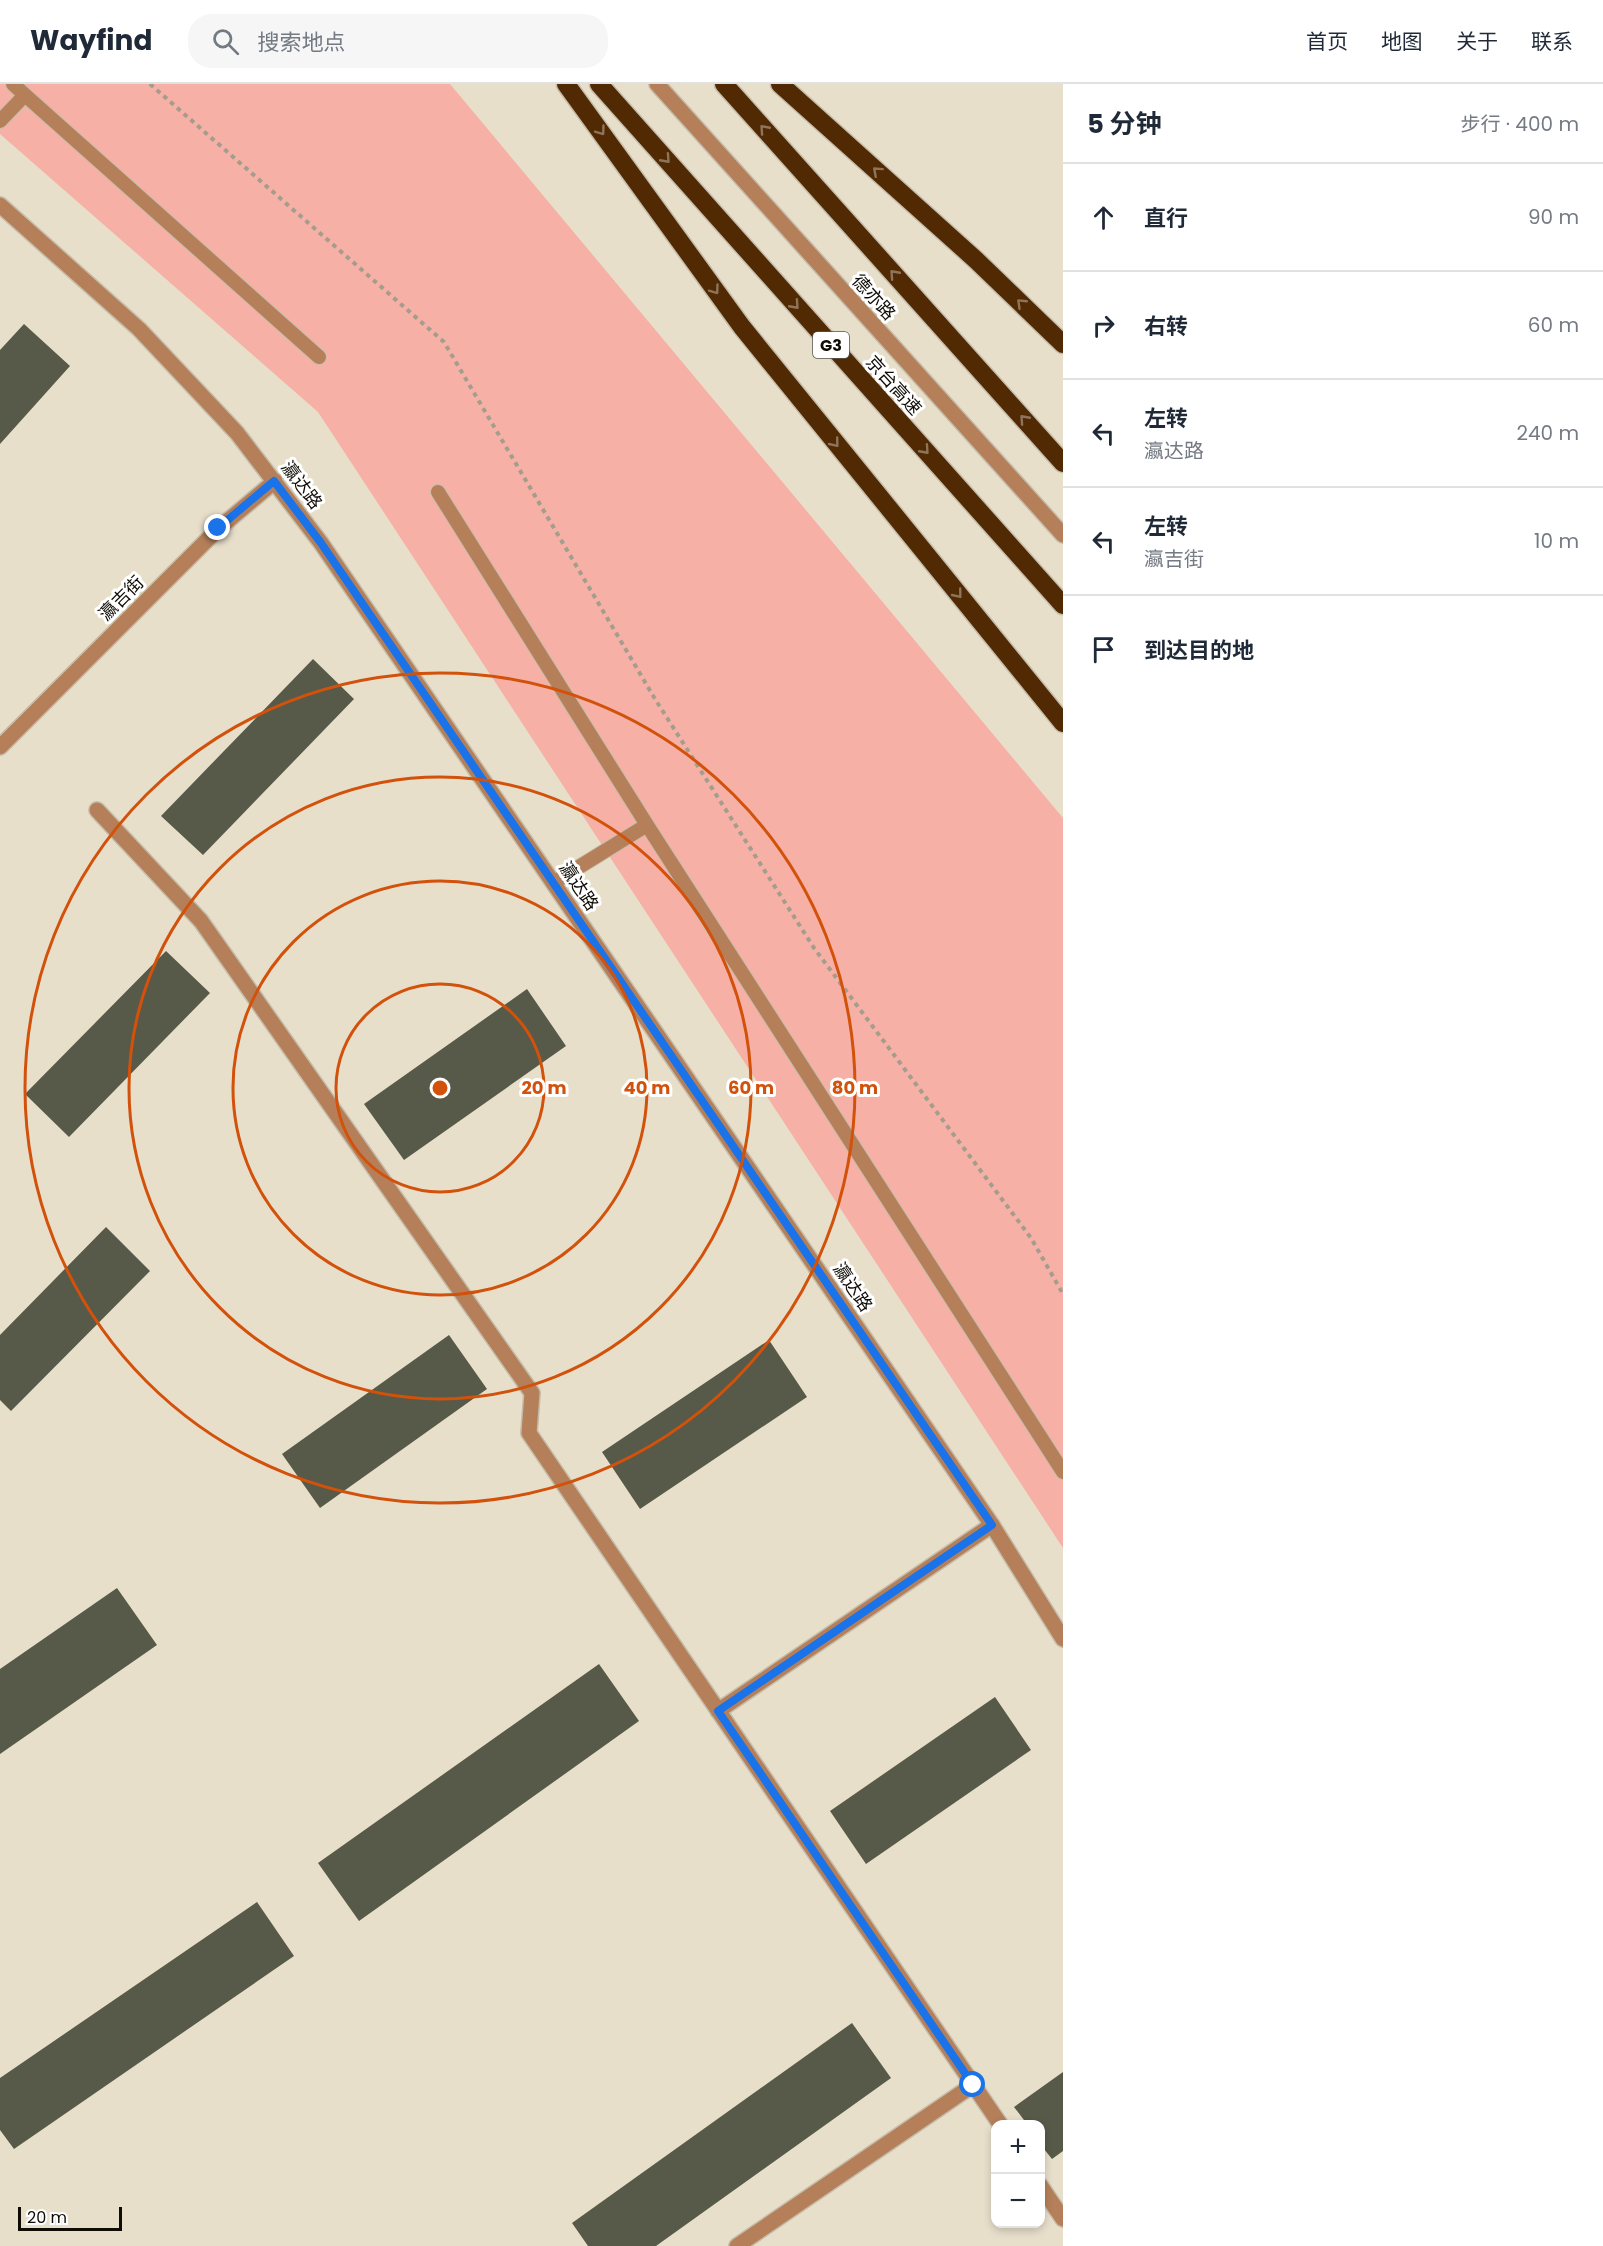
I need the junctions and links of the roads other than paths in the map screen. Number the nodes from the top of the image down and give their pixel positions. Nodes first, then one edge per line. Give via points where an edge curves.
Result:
1 (14, 84) edge
2 (567, 84) edge
3 (599, 84) edge
4 (657, 84) edge
5 (724, 84) edge
6 (780, 84) edge
7 (25, 95) junction
8 (0, 122) edge
9 (0, 206) edge
10 (1063, 344) edge
11 (319, 357) dead end
12 (1063, 463) edge
13 (274, 481) junction
14 (438, 492) dead end
15 (1063, 535) edge
16 (1063, 605) edge
17 (1063, 723) edge
18 (0, 747) edge
19 (97, 810) dead end
20 (647, 825) junction
21 (553, 883) junction
22 (1063, 1472) edge
23 (992, 1525) junction
24 (1063, 1640) edge
25 (718, 1711) junction
26 (973, 2085) junction
27 (997, 2120) edge
28 (1045, 2191) edge
29 (1063, 2219) edge
30 (737, 2246) edge

1 - 7 lane
2 -> 17 highway via 742,327
3 -> 16 highway, 京台高速 / G3
4 - 15 street, 德亦路
12 -> 5 highway
10 -> 6 highway
7 - 8 lane
7 - 11 lane
9 - 13 street, 瀛达路 via 139,329 237,433
13 - 18 street, 瀛吉街 via 218,528
13 - 21 street, 瀛达路 via 321,543
14 - 20 lane
19 - 25 street via 201,921 532,1393 529,1433
20 - 21 lane
20 - 22 lane
21 - 23 street, 瀛达路
23 - 24 street, 瀛达路
23 - 25 street
25 - 26 street
26 - 27 street
26 - 30 street
28 - 29 street

